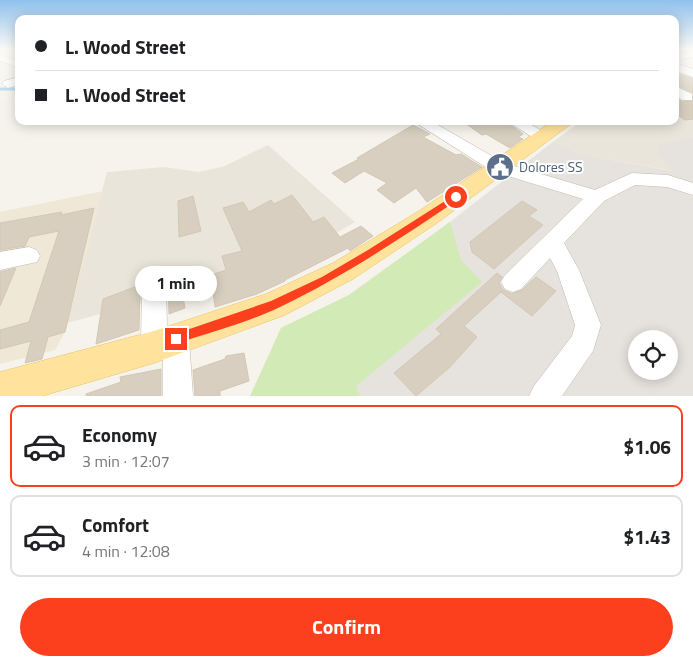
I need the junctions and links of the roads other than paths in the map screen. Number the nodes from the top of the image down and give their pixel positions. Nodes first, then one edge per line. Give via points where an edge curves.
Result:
1 (679, 68) edge
2 (693, 73) edge
3 (428, 125) edge
4 (446, 125) edge
5 (521, 125) edge
6 (560, 125) edge
7 (542, 137) junction
8 (503, 164) junction
9 (693, 189) edge
10 (598, 197) junction
11 (553, 243) junction
12 (29, 256) dead end
13 (0, 261) edge
14 (154, 279) dead end
15 (513, 282) dead end
16 (169, 345) junction
17 (17, 390) edge
18 (178, 396) edge
19 (544, 396) edge

1 - 2 street
3 - 8 street
4 - 8 street
5 - 7 street
6 - 7 main road
7 - 8 main road
8 - 10 street
8 - 16 main road via 428,217 342,271 274,305
9 - 10 street via 668,181 632,179
10 - 11 street
11 - 15 street
11 - 19 street via 568,270 588,325 584,342
12 - 13 street
14 - 16 street
16 - 17 main road
16 - 18 street

